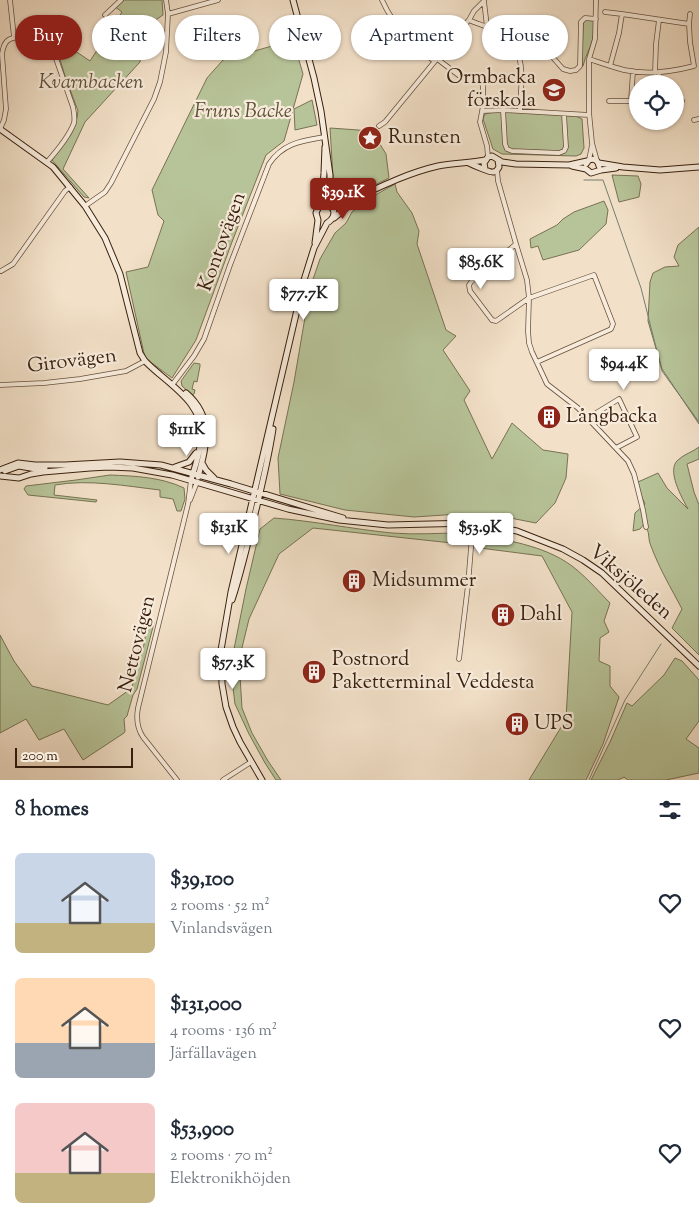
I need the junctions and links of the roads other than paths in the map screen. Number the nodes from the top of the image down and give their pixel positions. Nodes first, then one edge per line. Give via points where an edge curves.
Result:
1 (10, 0) edge
2 (121, 0) edge
3 (166, 0) edge
4 (218, 0) edge
5 (293, 0) edge
6 (382, 0) edge
7 (596, 0) edge
8 (605, 12) dead end
9 (105, 14) dead end
10 (168, 14) junction
11 (622, 14) junction
12 (690, 14) dead end
13 (390, 15) edge
14 (472, 15) edge
15 (486, 15) edge
16 (596, 19) junction
17 (658, 20) junction
18 (689, 24) junction
19 (14, 37) junction
20 (590, 59) junction
21 (434, 60) edge
22 (436, 60) edge
23 (520, 60) edge
24 (555, 60) edge
25 (610, 66) junction
26 (697, 66) edge
27 (633, 71) junction
28 (657, 72) junction
29 (658, 75) edge
30 (609, 101) dead end
31 (503, 110) junction
32 (482, 111) junction
33 (520, 111) junction
34 (564, 114) junction
35 (589, 115) junction
36 (380, 126) dead end
37 (0, 129) edge
38 (324, 137) junction
39 (592, 143) junction
40 (488, 146) junction
41 (496, 158) junction
42 (486, 159) junction
43 (588, 161) junction
44 (47, 162) junction
45 (598, 162) junction
46 (469, 163) junction
47 (516, 164) junction
48 (569, 165) junction
49 (699, 167) edge
50 (623, 168) junction
51 (485, 169) junction
52 (586, 169) junction
53 (498, 170) junction
54 (491, 172) junction
55 (597, 172) junction
56 (498, 181) junction
57 (70, 187) junction
58 (330, 188) junction
59 (358, 198) junction
60 (346, 203) junction
61 (85, 206) junction
62 (319, 206) junction
63 (331, 207) junction
64 (333, 219) junction
65 (318, 220) junction
66 (327, 223) junction
67 (516, 244) junction
68 (314, 248) junction
69 (1, 271) edge
70 (529, 298) junction
71 (144, 361) junction
72 (537, 362) junction
73 (0, 385) edge
74 (172, 385) junction
75 (588, 418) junction
76 (200, 446) junction
77 (616, 448) junction
78 (202, 462) junction
79 (65, 465) junction
80 (22, 467) junction
81 (171, 467) junction
82 (14, 468) junction
83 (0, 473) edge
84 (196, 474) junction
85 (24, 476) junction
86 (14, 477) junction
87 (216, 480) junction
88 (194, 481) junction
89 (257, 492) junction
90 (255, 499) junction
91 (354, 522) junction
92 (473, 523) junction
93 (646, 527) dead end
94 (459, 659) dead end
95 (699, 666) edge
96 (251, 762) junction
97 (177, 780) edge
98 (223, 780) edge
99 (262, 780) edge

1 - 19 street
2 - 9 street
3 - 10 street
4 - 10 street
5 - 38 street via 322,111
6 - 13 street
7 - 16 street
8 - 11 street
10 - 61 street via 166,52 154,99 112,183
11 - 17 street
11 - 25 street
12 - 18 street
14 - 15 street via 484,2
16 - 20 street via 596,39
16 - 24 street via 585,18 581,22 580,66 570,71 563,69
17 - 18 street
17 - 28 street
18 - 26 street
19 - 37 street via 5,43 2,54 6,109
19 - 44 street via 43,37 50,43 72,107 74,122
20 - 25 street
20 - 35 street
21 - 36 street
22 - 32 street via 461,77 482,84
23 - 33 street
25 - 27 street
26 - 28 street
27 - 28 street
27 - 30 street via 631,101
28 - 29 street
31 - 32 street
31 - 33 street
31 - 34 street via 505,144 512,151 564,152
32 - 40 street via 480,122
33 - 34 street
34 - 35 street
35 - 39 street
37 - 44 street
38 - 58 street
38 - 62 street via 324,174
38 - 74 street, Kontovägen via 287,146 269,164 204,339
39 - 43 street
39 - 45 street
40 - 41 street
40 - 42 street
41 - 42 street
41 - 47 street
41 - 53 street via 500,165
42 - 46 street
42 - 51 street
43 - 45 street via 594,159
43 - 48 street
43 - 52 street
44 - 57 street
45 - 50 street
45 - 55 street
46 - 51 street
46 - 59 street via 439,166 407,176
47 - 48 street
47 - 53 street
48 - 52 street
49 - 50 street
50 - 55 street
51 - 54 street
52 - 55 street via 591,173
53 - 54 street
53 - 56 street
54 - 56 street
56 - 67 street
57 - 61 street
57 - 69 street via 13,264
58 - 60 street via 336,200
58 - 63 street
59 - 60 street
59 - 64 street
60 - 63 street
61 - 71 street via 105,238 120,274
62 - 63 street via 326,204
62 - 65 street
63 - 64 street
64 - 66 street
65 - 66 street
65 - 68 street
66 - 68 street
67 - 70 street
67 - 70 street via 469,287 494,321
68 - 89 street
70 - 72 street via 529,343
70 - 72 street via 594,275 613,324 611,329
71 - 73 street, Girovägen via 126,371 80,379
71 - 74 street
72 - 75 street via 547,384
74 - 76 street via 196,411 201,426
74 - 78 street via 191,397 202,414 207,435
75 - 77 street
75 - 77 street via 620,399 637,436
76 - 81 street via 189,462
76 - 84 street
77 - 93 street via 634,474
78 - 84 street
78 - 87 street
79 - 80 street, Viksjöleden via 40,469
79 - 81 street, Viksjöleden via 120,462
79 - 83 street, Viksjöleden via 18,463
80 - 82 street
80 - 85 street
81 - 84 street, Viksjöleden
82 - 83 street
82 - 86 street
83 - 86 street
84 - 87 street, Viksjöleden
84 - 88 street
85 - 86 street
85 - 88 street, Viksjöleden via 121,467
87 - 89 street, Viksjöleden
88 - 90 street, Viksjöleden
88 - 97 street, Nettovägen via 137,717 141,734
89 - 90 street
89 - 91 street, Viksjöleden
90 - 91 street, Viksjöleden
90 - 96 street via 231,592 221,650 224,698 233,727
91 - 92 street, Viksjöleden via 388,525
92 - 94 street
92 - 95 street, Viksjöleden via 517,531 583,560 606,577
96 - 98 street
96 - 99 street

